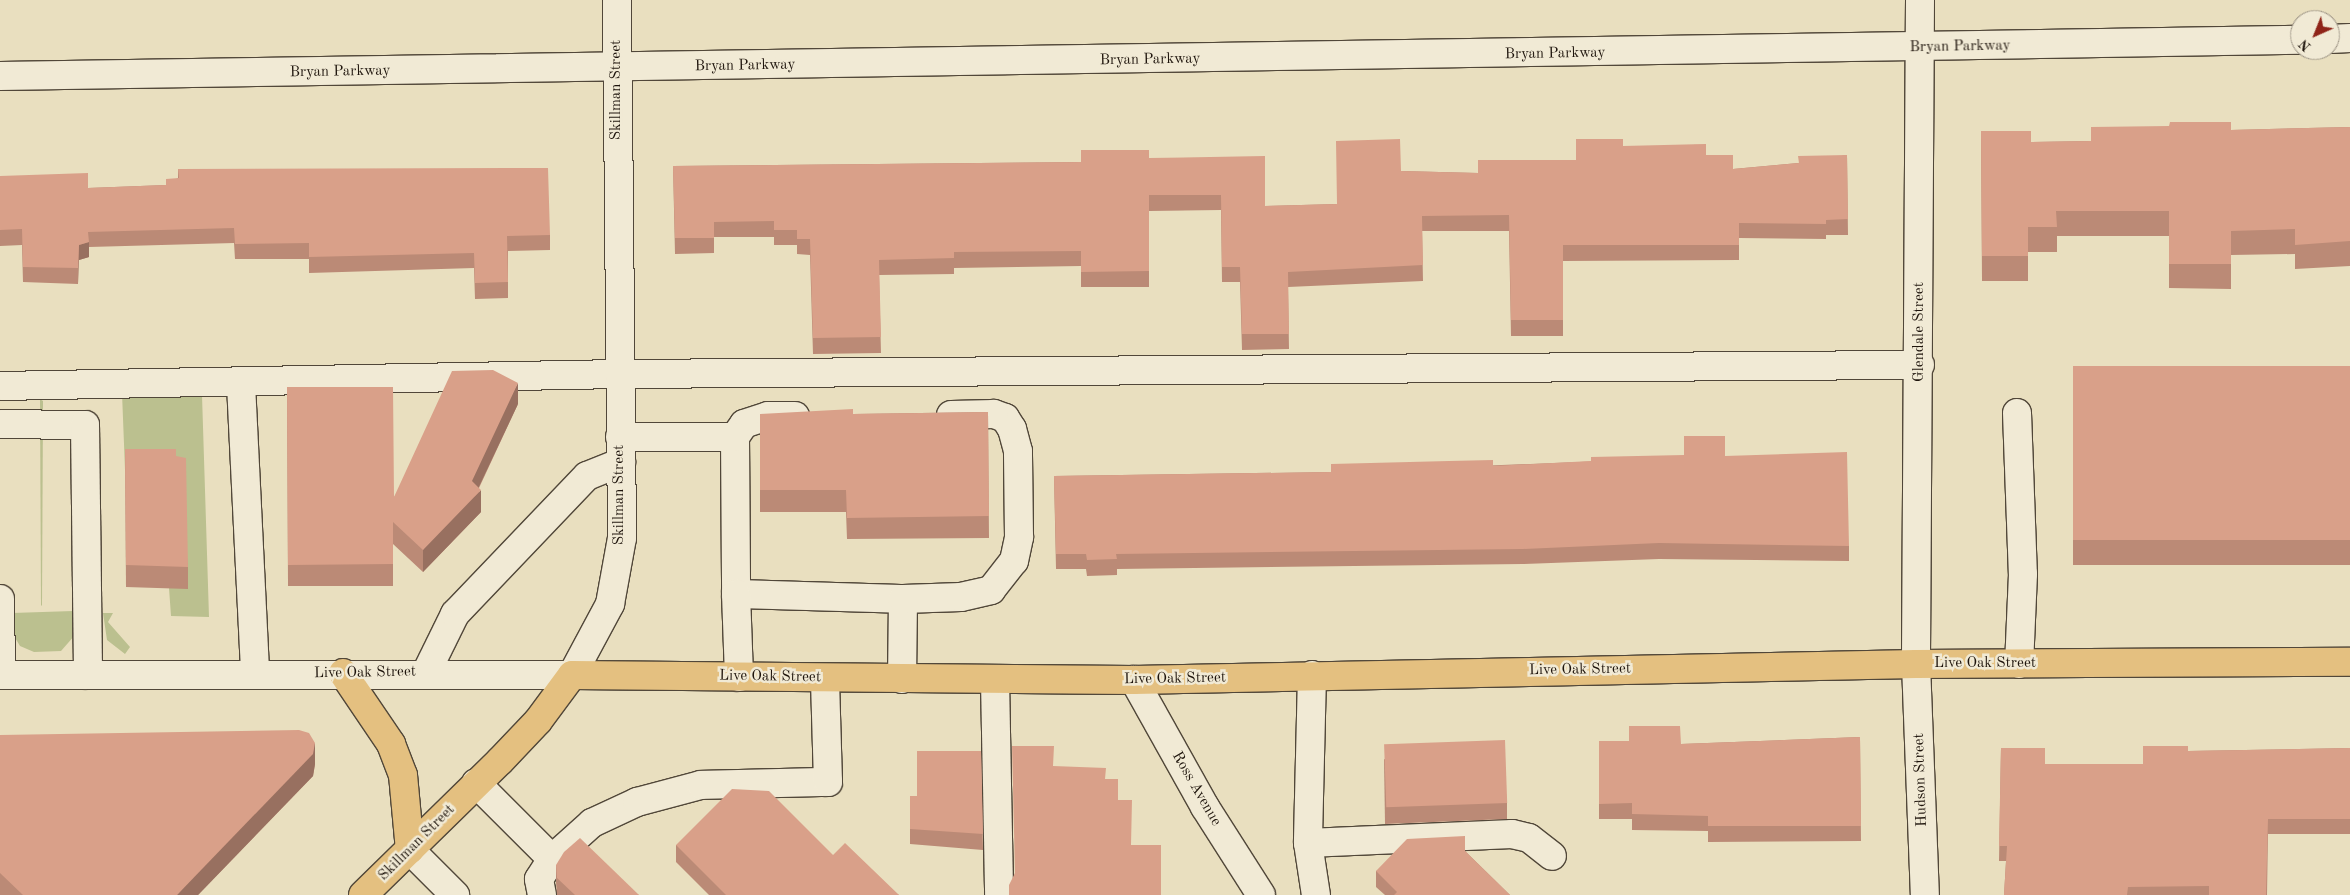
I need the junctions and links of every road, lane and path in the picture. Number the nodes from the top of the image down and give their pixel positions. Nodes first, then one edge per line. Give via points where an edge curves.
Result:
1 (617, 0) edge
2 (1920, 0) edge
3 (2290, 40) edge
4 (1921, 48) junction
5 (617, 68) junction
6 (0, 76) edge
7 (1920, 366) junction
8 (620, 374) junction
9 (241, 384) junction
10 (0, 386) edge
11 (2017, 413) dead end
12 (925, 415) edge
13 (817, 416) edge
14 (0, 424) edge
15 (735, 437) junction
16 (621, 449) junction
17 (736, 594) junction
18 (0, 599) edge
19 (904, 599) junction
20 (2350, 662) edge
21 (1916, 664) junction
22 (2019, 664) junction
23 (426, 673) junction
24 (342, 674) junction
25 (1, 675) edge
26 (88, 675) junction
27 (255, 675) junction
28 (572, 675) junction
29 (1312, 676) junction
30 (739, 677) junction
31 (825, 678) junction
32 (902, 679) junction
33 (995, 680) junction
34 (1134, 680) junction
35 (476, 783) junction
36 (1308, 843) junction
37 (410, 850) junction
38 (1552, 856) dead end
39 (552, 859) junction
40 (363, 895) edge
41 (455, 895) edge
42 (542, 895) edge
43 (999, 895) edge
44 (1261, 895) edge
45 (1316, 895) edge
46 (1925, 895) edge

1 - 5 street, Skillman Street
2 - 4 street, Glendale Street
3 - 4 street, Bryan Parkway
4 - 5 street, Bryan Parkway
4 - 7 street, Glendale Street
5 - 6 street, Bryan Parkway
5 - 8 street, Skillman Street
7 - 8 street
7 - 21 street, Glendale Street
8 - 9 street
8 - 16 street, Skillman Street
9 - 10 street
9 - 27 street
11 - 22 street via 2023,574
12 - 19 street via 994,414 1005,418 1018,451 1019,537 1014,561 991,590 961,597
13 - 15 street via 768,416 744,424
14 - 26 street via 84,425
15 - 16 street
15 - 17 street
16 - 23 street via 587,476 454,614
16 - 28 street, Skillman Street via 622,538 617,575 602,623
17 - 19 street
17 - 30 street
18 - 25 street
19 - 32 street
20 - 22 main road, Live Oak Street
21 - 22 main road, Live Oak Street
21 - 29 main road, Live Oak Street
21 - 46 street, Hudson Street
23 - 24 street, Live Oak Street
23 - 28 street, Live Oak Street
24 - 27 street, Live Oak Street
24 - 37 main road via 391,744 403,775
25 - 26 street, Live Oak Street
26 - 27 street, Live Oak Street
28 - 30 main road, Live Oak Street
28 - 35 main road, Skillman Street via 538,721
29 - 34 main road, Live Oak Street
29 - 36 street
30 - 31 main road, Live Oak Street
31 - 32 main road, Live Oak Street
31 - 39 street via 828,782 701,784 637,802 592,824
32 - 33 main road, Live Oak Street
33 - 34 main road, Live Oak Street
33 - 43 street
34 - 44 street, Ross Avenue via 1204,807
35 - 37 main road, Skillman Street
35 - 39 street
36 - 38 street via 1512,834 1529,838
36 - 45 street
37 - 40 main road, Skillman Street
37 - 41 street
39 - 42 street via 539,879

